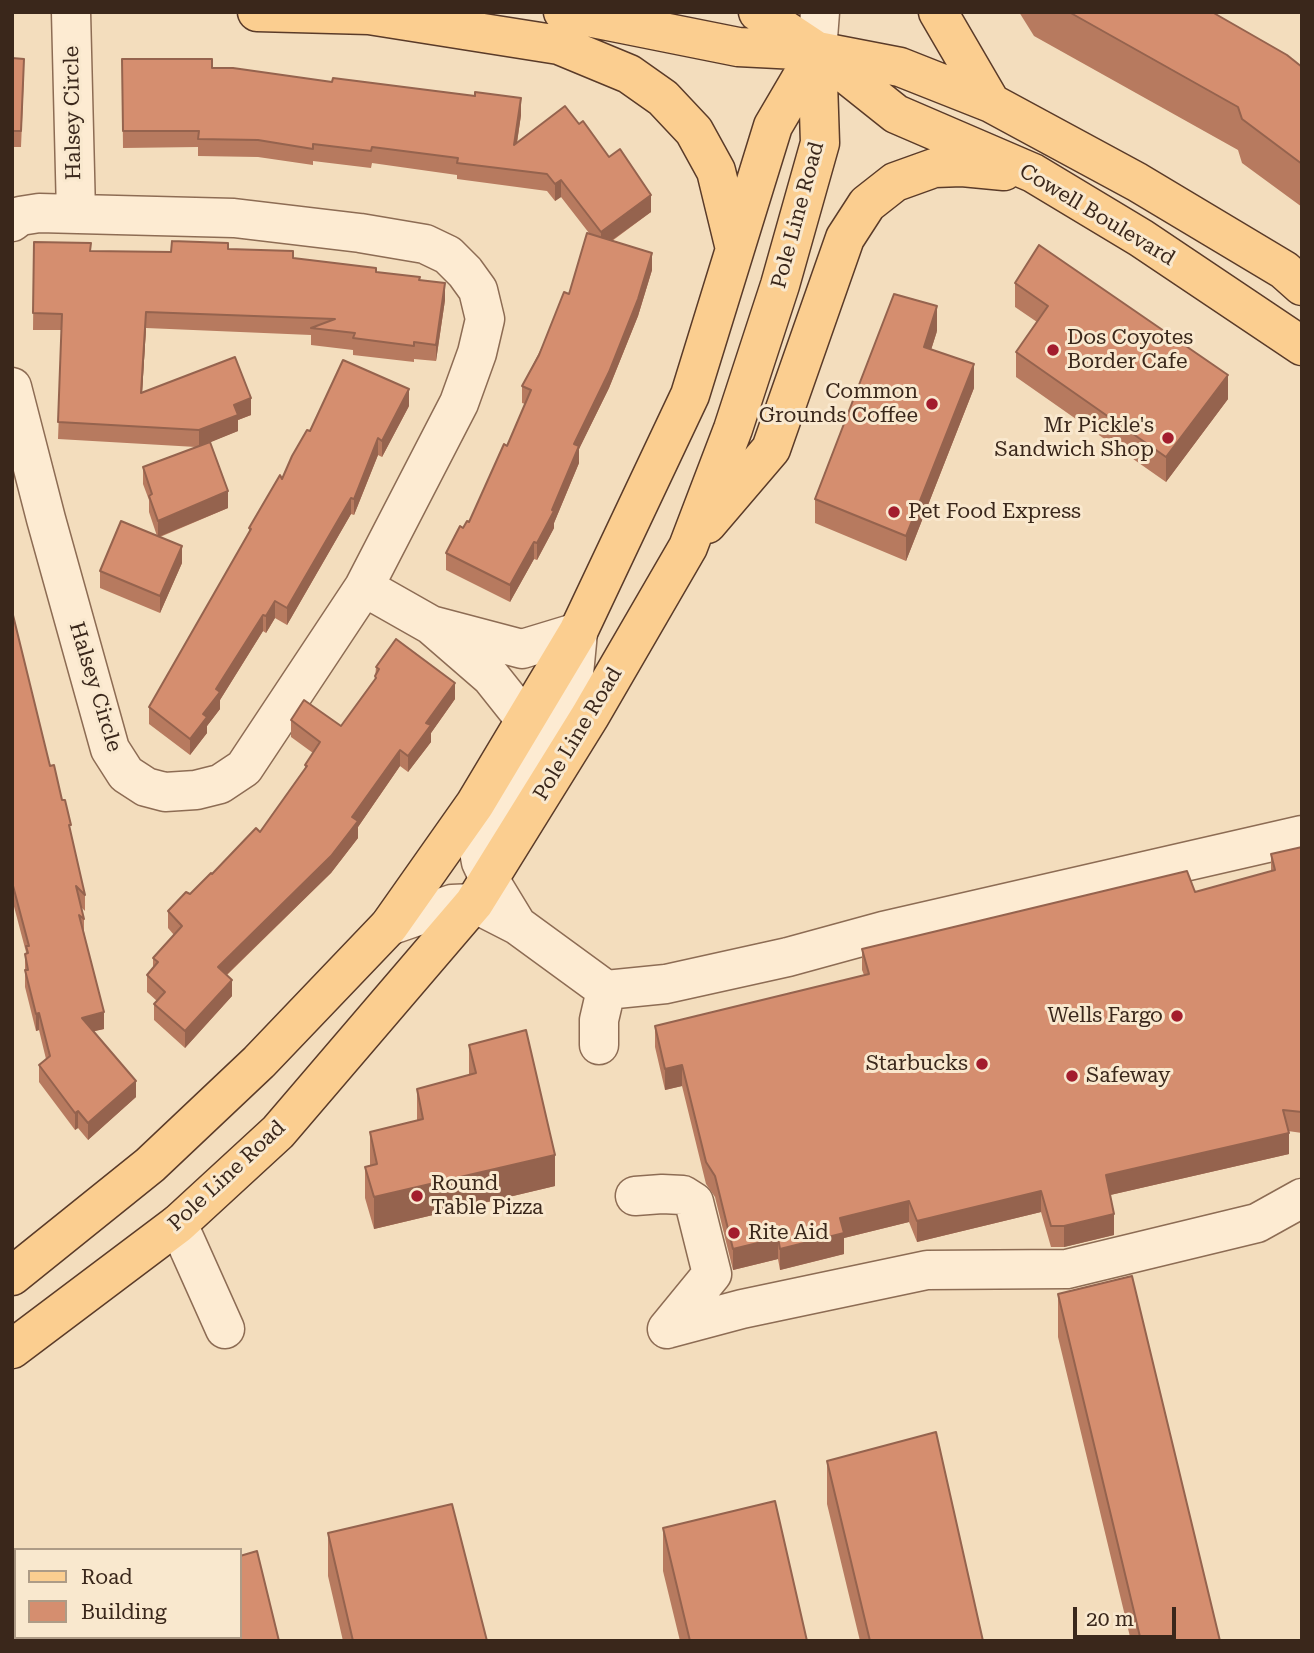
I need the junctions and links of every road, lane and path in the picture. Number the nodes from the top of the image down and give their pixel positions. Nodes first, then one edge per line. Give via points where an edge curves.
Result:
1 (71, 12) edge
2 (257, 12) edge
3 (563, 12) edge
4 (758, 12) edge
5 (820, 12) edge
6 (938, 12) edge
7 (383, 13) edge
8 (817, 51) junction
9 (992, 103) junction
10 (1033, 173) junction
11 (76, 213) junction
12 (12, 222) edge
13 (735, 250) junction
14 (1302, 286) edge
15 (1302, 346) edge
16 (12, 387) edge
17 (688, 547) junction
18 (364, 587) junction
19 (431, 625) junction
20 (578, 632) junction
21 (526, 721) junction
22 (1302, 835) edge
23 (482, 891) junction
24 (389, 926) junction
25 (606, 990) junction
26 (599, 1045) dead end
27 (635, 1196) dead end
28 (1302, 1198) edge
29 (178, 1224) junction
30 (12, 1276) edge
31 (225, 1329) dead end
32 (12, 1349) edge

1 - 11 street, Halsey Circle
2 - 7 main road
3 - 8 main road, Cowell Boulevard via 738,47
4 - 8 main road, Cowell Boulevard
5 - 8 street
6 - 9 main road
7 - 13 main road via 559,45 629,74 663,98 694,131 716,171
8 - 9 main road, Cowell Boulevard via 900,66
8 - 10 main road, Cowell Boulevard via 896,114
8 - 13 main road via 773,126
8 - 17 main road, Pole Line Road via 820,143 738,416
9 - 14 main road, Cowell Boulevard via 1175,203 1284,270
10 - 15 main road, Cowell Boulevard via 1141,238
10 - 17 main road via 934,168 895,182 867,204 845,238 771,449
11 - 12 street, Halsey Circle via 39,213
11 - 18 street, Halsey Circle via 234,218 360,233 425,244 447,255 465,272 478,290 485,319 477,353 459,403
13 - 20 main road via 690,395
16 - 18 street, Halsey Circle via 110,749 126,774 146,787 165,792 196,790 220,784 244,768
17 - 23 main road, Pole Line Road
18 - 19 street
19 - 20 street via 522,649
19 - 21 street via 491,677
20 - 21 main road
20 - 23 street via 571,705 479,851
21 - 24 main road via 475,804
22 - 25 street via 788,957 666,984
23 - 24 street
23 - 25 street via 517,925
23 - 29 main road, Pole Line Road via 278,1132
24 - 30 main road via 259,1062 150,1165
25 - 26 street
27 - 28 street via 683,1195 694,1202 712,1274 667,1329 927,1270 1067,1269 1257,1223
29 - 31 street
29 - 32 main road, Pole Line Road

